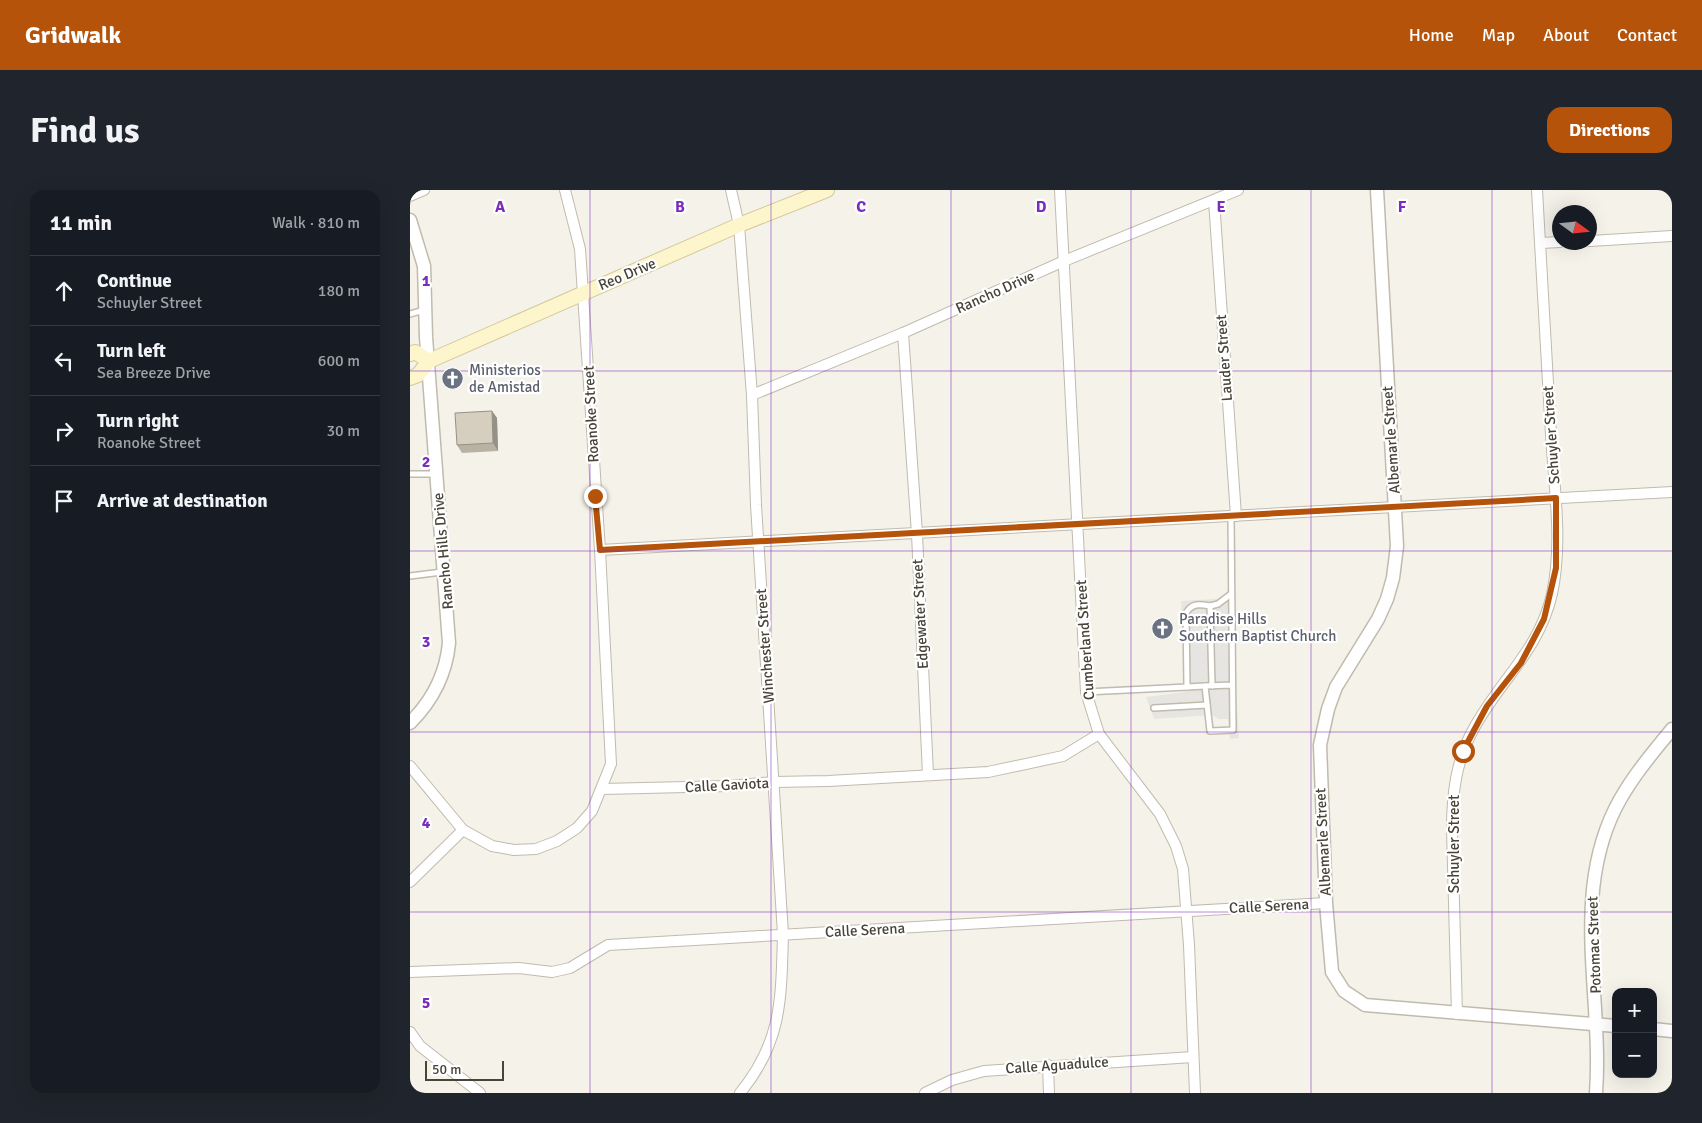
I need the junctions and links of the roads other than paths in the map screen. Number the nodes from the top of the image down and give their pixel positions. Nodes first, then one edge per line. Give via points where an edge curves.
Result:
1 (424, 190) edge
2 (565, 190) edge
3 (731, 190) edge
4 (827, 190) edge
5 (1060, 190) edge
6 (1238, 190) edge
7 (1376, 190) edge
8 (1537, 190) edge
9 (410, 196) edge
10 (1214, 201) junction
11 (410, 220) edge
12 (739, 225) junction
13 (1672, 236) edge
14 (1597, 241) edge
15 (1552, 243) edge
16 (1540, 244) junction
17 (1064, 261) junction
18 (583, 293) junction
19 (426, 310) junction
20 (410, 314) edge
21 (903, 333) junction
22 (410, 354) edge
23 (429, 361) junction
24 (410, 378) edge
25 (752, 395) junction
26 (410, 474) edge
27 (436, 474) junction
28 (1672, 492) edge
29 (1556, 498) junction
30 (1396, 507) junction
31 (1233, 516) junction
32 (1078, 524) junction
33 (917, 534) junction
34 (759, 542) junction
35 (600, 550) junction
36 (446, 572) junction
37 (410, 576) edge
38 (1230, 594) junction
39 (1210, 606) junction
40 (1232, 685) junction
41 (1205, 686) junction
42 (1212, 686) junction
43 (1187, 688) junction
44 (1086, 692) junction
45 (1207, 704) junction
46 (1154, 708) dead end
47 (410, 723) edge
48 (1672, 729) edge
49 (1099, 734) junction
50 (410, 766) edge
51 (928, 775) junction
52 (774, 782) junction
53 (602, 789) junction
54 (463, 830) junction
55 (410, 882) edge
56 (1326, 903) junction
57 (1187, 912) junction
58 (783, 934) junction
59 (410, 972) edge
60 (1457, 1014) junction
61 (1597, 1024) junction
62 (1612, 1026) edge
63 (1657, 1029) edge
64 (1672, 1031) edge
65 (410, 1032) edge
66 (1193, 1057) junction
67 (1048, 1065) junction
68 (480, 1093) edge
69 (740, 1093) edge
70 (925, 1093) edge
71 (1049, 1093) edge
72 (1195, 1093) edge
73 (1596, 1093) edge

1 - 9 street
2 - 18 street, Roanoke Street via 580,249
3 - 12 street, Winchester Street
4 - 12 main road, Reo Drive
5 - 17 street, Cumberland Street
6 - 10 street, Rancho Drive
7 - 30 street, Albemarle Street
8 - 16 street, Schuyler Street
10 - 17 street, Rancho Drive
10 - 31 street, Lauder Street
11 - 19 street, Rancho Hills Drive via 424,266
12 - 18 main road, Reo Drive
12 - 25 street, Winchester Street
13 - 14 street
15 - 16 street
16 - 29 street, Schuyler Street
17 - 21 street, Rancho Drive
17 - 32 street, Cumberland Street
18 - 23 main road, Reo Drive
18 - 35 street, Roanoke Street
19 - 20 lane
19 - 23 street, Rancho Hills Drive
21 - 25 street, Rancho Drive
21 - 33 street, Edgewater Street
22 - 23 main road via 415,352
23 - 24 main road, Reo Drive via 418,375
23 - 27 street, Rancho Hills Drive
25 - 34 street, Winchester Street
26 - 27 lane
27 - 36 street, Rancho Hills Drive
28 - 29 street
29 - 30 street
29 - 60 street, Schuyler Street via 1556,568 1544,619 1521,663 1473,729 1457,770 1452,799
30 - 31 street
30 - 56 street, Albemarle Street via 1397,546 1389,593 1378,619 1336,687 1320,745
31 - 32 street
31 - 38 lane
32 - 33 street
32 - 44 street, Cumberland Street
33 - 34 street
33 - 51 street, Edgewater Street
34 - 35 street
34 - 52 street, Winchester Street
35 - 53 street, Roanoke Street via 611,764
36 - 37 lane
36 - 47 street, Rancho Hills Drive via 450,643 446,666 432,698
38 - 39 lane
38 - 40 lane
39 - 42 lane
39 - 43 lane via 1198,604 1186,613
40 - 42 lane
40 - 45 lane via 1233,730 1210,731
41 - 42 lane
41 - 43 lane
41 - 45 lane
43 - 44 lane
44 - 49 street, Cumberland Street
45 - 46 lane
48 - 61 street, Potomac Street via 1623,794 1598,855 1590,923
49 - 51 street, Calle Gaviota via 1063,756 988,772
49 - 57 street, Cumberland Street via 1160,814 1176,846 1183,869
50 - 54 street
51 - 52 street, Calle Gaviota
52 - 53 street, Calle Gaviota
52 - 58 street, Winchester Street
53 - 54 street via 585,820 567,836 547,846 503,849 482,842
54 - 55 street
56 - 57 street, Calle Serena
56 - 60 street, Albemarle Street via 1332,972 1344,991 1365,1005
57 - 58 street, Calle Serena
57 - 66 street, Cumberland Street
58 - 59 street, Calle Serena via 608,945 570,968 552,972 519,968
58 - 69 street, Winchester Street via 781,1000 776,1024 762,1058
60 - 61 street
61 - 62 street
61 - 73 street, Potomac Street
63 - 64 street
65 - 68 street via 420,1046
66 - 67 street, Calle Aguadulce
66 - 72 street, Cumberland Street
67 - 70 street, Calle Aguadulce via 984,1071 952,1080
67 - 71 street

